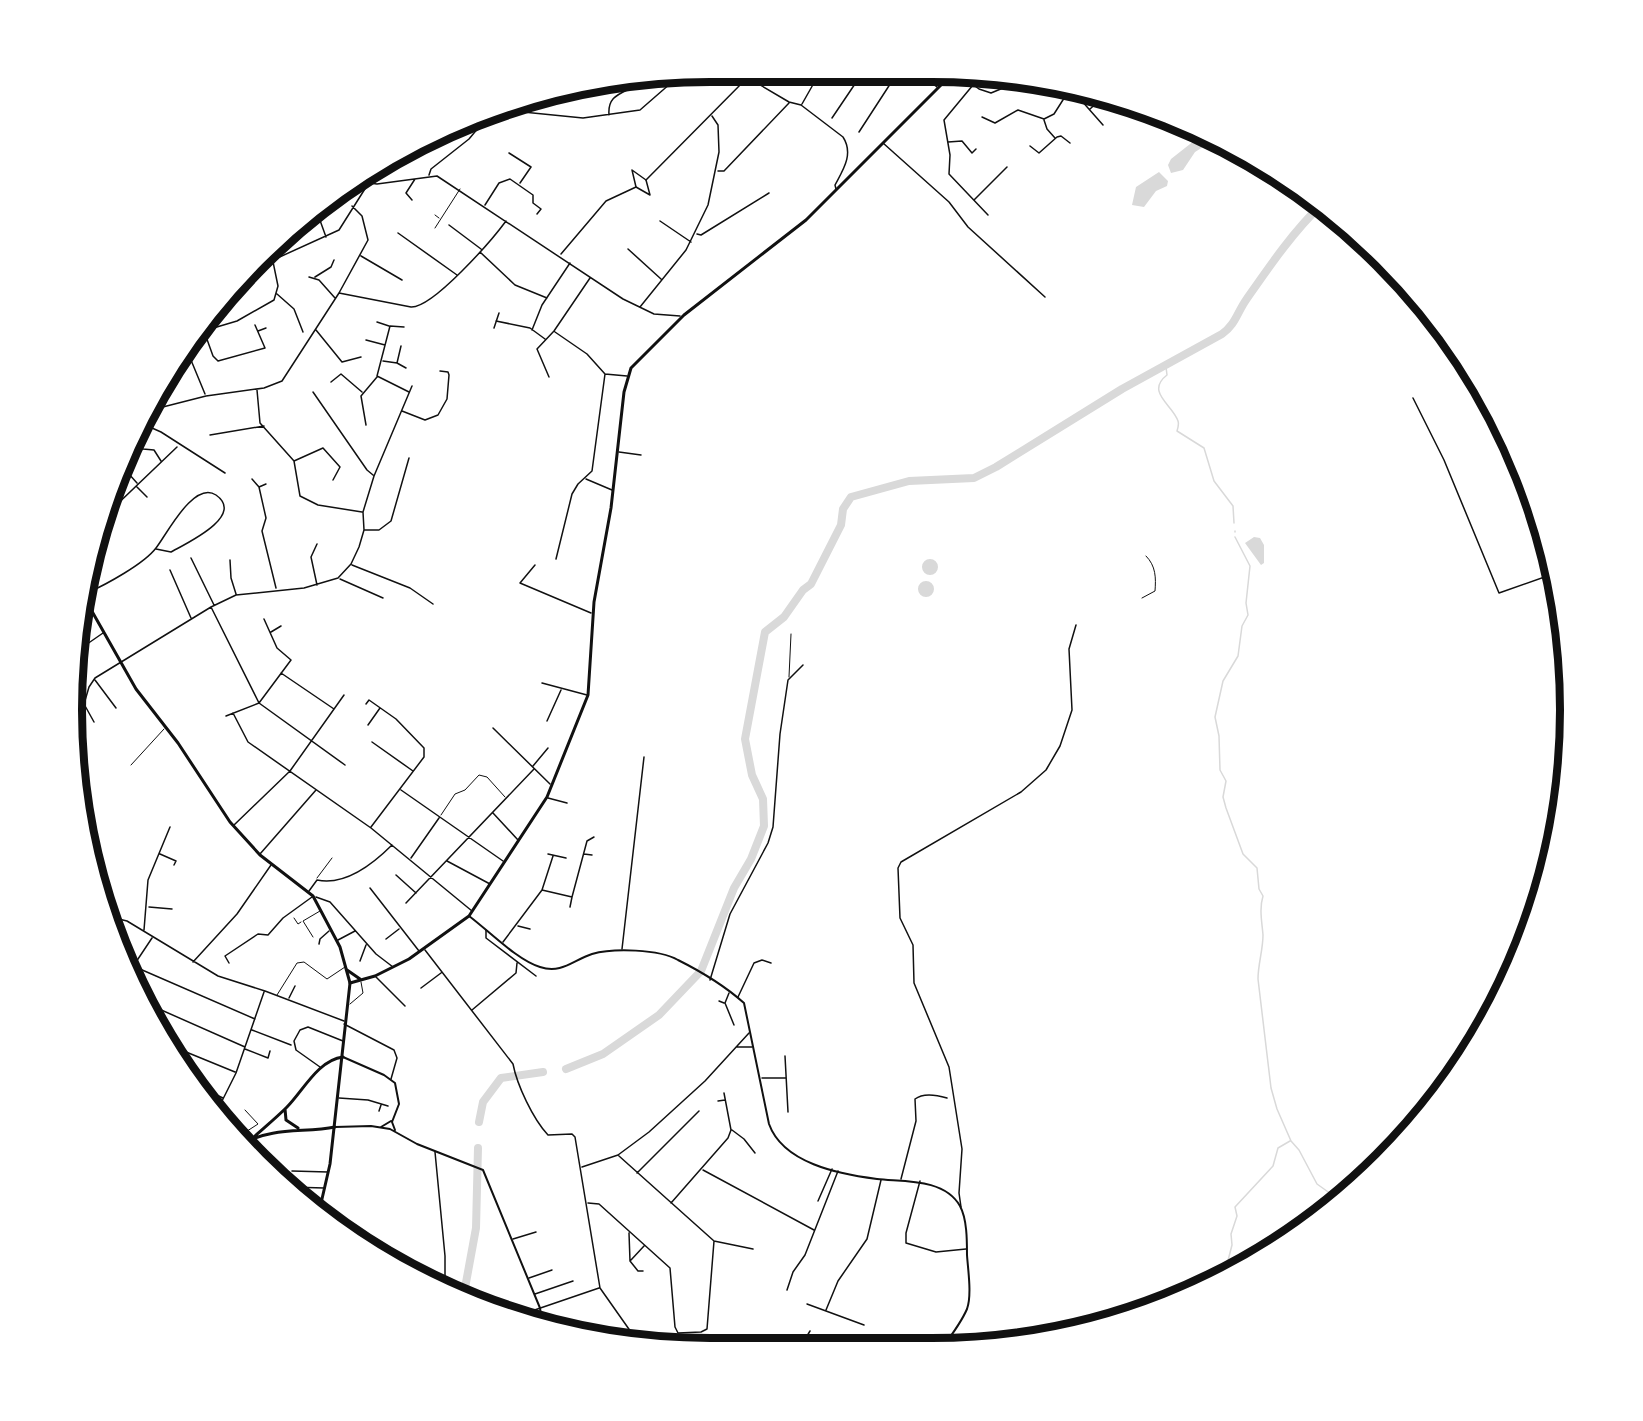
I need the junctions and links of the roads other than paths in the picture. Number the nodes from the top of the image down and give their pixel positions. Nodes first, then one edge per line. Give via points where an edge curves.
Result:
1 (743, 82) edge
2 (756, 82) edge
3 (814, 82) edge
4 (856, 82) edge
5 (891, 82) edge
6 (931, 82) edge
7 (943, 83) edge
8 (670, 84) edge
9 (973, 85) joint
10 (938, 87) junction
11 (1004, 87) edge
12 (633, 88) edge
13 (1065, 97) edge
14 (1083, 101) edge
15 (789, 102) junction
16 (1095, 104) edge
17 (801, 105) junction
18 (1090, 109) junction
19 (522, 112) edge
20 (609, 115) junction
21 (712, 116) junction
22 (982, 117) dead end
23 (832, 118) dead end
24 (1044, 119) junction
25 (1103, 125) dead end
26 (480, 126) edge
27 (859, 132) dead end
28 (1055, 138) junction
29 (948, 142) junction
30 (883, 143) junction
31 (1070, 143) dead end
32 (1030, 146) dead end
33 (976, 149) dead end
34 (509, 153) dead end
35 (1007, 167) dead end
36 (717, 171) junction
37 (428, 176) junction
38 (416, 178) junction
39 (646, 180) junction
40 (370, 183) edge
41 (368, 184) edge
42 (519, 184) junction
43 (636, 187) junction
44 (460, 189) junction
45 (836, 191) junction
46 (769, 193) dead end
47 (412, 200) dead end
48 (973, 201) junction
49 (484, 205) junction
50 (352, 206) junction
51 (537, 214) dead end
52 (988, 215) dead end
53 (435, 216) dead end
54 (319, 219) edge
55 (441, 219) junction
56 (507, 220) junction
57 (660, 220) dead end
58 (449, 225) dead end
59 (435, 228) dead end
60 (398, 233) dead end
61 (696, 234) junction
62 (326, 237) junction
63 (691, 242) junction
64 (628, 249) dead end
65 (481, 251) junction
66 (361, 255) junction
67 (561, 255) junction
68 (272, 260) joint
69 (334, 260) dead end
70 (570, 262) junction
71 (458, 275) junction
72 (309, 277) dead end
73 (314, 277) junction
74 (591, 277) junction
75 (402, 280) dead end
76 (662, 280) junction
77 (339, 293) junction
78 (278, 294) junction
79 (1045, 297) dead end
80 (336, 298) junction
81 (547, 298) junction
82 (639, 308) junction
83 (499, 313) dead end
84 (684, 315) junction
85 (496, 321) junction
86 (377, 322) dead end
87 (255, 326) dead end
88 (390, 326) junction
89 (404, 327) dead end
90 (266, 328) dead end
91 (494, 328) dead end
92 (211, 329) edge
93 (316, 329) junction
94 (532, 330) junction
95 (258, 331) junction
96 (554, 331) junction
97 (303, 332) dead end
98 (206, 337) edge
99 (366, 340) dead end
100 (546, 340) junction
101 (386, 345) junction
102 (269, 346) dead end
103 (401, 346) dead end
104 (265, 348) junction
105 (361, 357) dead end
106 (190, 359) edge
107 (382, 361) junction
108 (396, 363) junction
109 (406, 368) dead end
110 (440, 370) dead end
111 (605, 374) junction
112 (377, 376) junction
113 (627, 376) junction
114 (549, 377) dead end
115 (331, 382) dead end
116 (412, 386) dead end
117 (257, 390) junction
118 (313, 392) dead end
119 (363, 392) junction
120 (410, 392) junction
121 (206, 396) junction
122 (1413, 398) dead end
123 (161, 408) edge
124 (402, 411) junction
125 (366, 425) dead end
126 (265, 426) junction
127 (150, 427) edge
128 (210, 435) dead end
129 (141, 446) edge
130 (177, 447) dead end
131 (618, 452) junction
132 (641, 455) dead end
133 (409, 458) dead end
134 (294, 461) junction
135 (162, 462) junction
136 (129, 473) edge
137 (225, 473) dead end
138 (374, 476) junction
139 (585, 478) junction
140 (252, 479) dead end
141 (333, 480) dead end
142 (266, 484) dead end
143 (137, 485) junction
144 (259, 487) junction
145 (613, 490) junction
146 (147, 497) dead end
147 (118, 503) edge
148 (363, 513) junction
149 (364, 530) junction
150 (317, 544) dead end
151 (310, 546) dead end
152 (314, 548) junction
153 (156, 549) junction
154 (1146, 556) dead end
155 (191, 558) dead end
156 (556, 559) dead end
157 (230, 560) dead end
158 (351, 564) junction
159 (535, 565) dead end
160 (170, 570) dead end
161 (1545, 577) edge
162 (338, 578) junction
163 (317, 585) junction
164 (95, 589) edge
165 (276, 589) junction
166 (236, 595) junction
167 (383, 598) dead end
168 (1142, 598) dead end
169 (433, 604) dead end
170 (212, 606) junction
171 (91, 611) edge
172 (593, 614) junction
173 (192, 618) junction
174 (264, 620) dead end
175 (1076, 625) dead end
176 (281, 626) dead end
177 (270, 632) junction
178 (103, 633) junction
179 (792, 634) dead end
180 (86, 644) edge
181 (120, 662) junction
182 (804, 664) dead end
183 (281, 673) junction
184 (94, 679) junction
185 (789, 679) junction
186 (542, 683) dead end
187 (562, 689) junction
188 (344, 695) dead end
189 (588, 695) junction
190 (259, 703) junction
191 (366, 704) dead end
192 (116, 708) dead end
193 (381, 708) junction
194 (335, 710) junction
195 (233, 713) junction
196 (226, 716) dead end
197 (547, 721) dead end
198 (94, 722) dead end
199 (369, 725) dead end
200 (166, 728) junction
201 (493, 728) dead end
202 (313, 739) junction
203 (372, 742) dead end
204 (548, 748) dead end
205 (644, 757) dead end
206 (131, 765) dead end
207 (345, 765) dead end
208 (533, 768) junction
209 (290, 771) junction
210 (413, 771) junction
211 (552, 785) junction
212 (316, 790) junction
213 (400, 790) junction
214 (547, 797) junction
215 (506, 798) junction
216 (567, 803) dead end
217 (493, 813) junction
218 (440, 817) junction
219 (234, 826) junction
220 (170, 827) dead end
221 (372, 829) junction
222 (469, 837) junction
223 (594, 837) dead end
224 (518, 841) junction
225 (392, 844) junction
226 (159, 854) junction
227 (548, 854) dead end
228 (583, 854) junction
229 (260, 855) junction
230 (592, 855) dead end
231 (553, 856) junction
232 (177, 857) dead end
233 (332, 858) dead end
234 (566, 858) dead end
235 (410, 859) junction
236 (176, 861) junction
237 (446, 861) junction
238 (504, 862) junction
239 (272, 864) junction
240 (174, 865) dead end
241 (396, 875) dead end
242 (429, 878) junction
243 (317, 880) junction
244 (490, 884) junction
245 (370, 888) dead end
246 (542, 890) junction
247 (309, 892) junction
248 (416, 893) junction
249 (313, 896) junction
250 (572, 897) junction
251 (406, 903) dead end
252 (147, 907) junction
253 (570, 907) dead end
254 (172, 909) dead end
255 (321, 910) junction
256 (472, 911) junction
257 (469, 916) junction
258 (294, 918) dead end
259 (119, 919) edge
260 (303, 921) junction
261 (517, 925) junction
262 (331, 928) junction
263 (400, 928) junction
264 (486, 929) junction
265 (530, 929) dead end
266 (144, 931) junction
267 (356, 931) junction
268 (152, 937) junction
269 (313, 938) dead end
270 (386, 939) dead end
271 (338, 941) junction
272 (503, 942) junction
273 (319, 944) dead end
274 (366, 944) junction
275 (424, 949) junction
276 (622, 950) junction
277 (420, 952) junction
278 (360, 961) dead end
279 (517, 962) junction
280 (136, 963) edge
281 (194, 963) junction
282 (229, 963) dead end
283 (771, 963) dead end
284 (347, 968) junction
285 (393, 968) junction
286 (138, 969) edge
287 (441, 973) junction
288 (375, 976) junction
289 (536, 976) dead end
290 (361, 980) junction
291 (710, 980) junction
292 (350, 983) junction
293 (295, 986) dead end
294 (421, 988) dead end
295 (265, 991) junction
296 (729, 993) junction
297 (277, 995) junction
298 (738, 998) junction
299 (289, 999) junction
300 (719, 1001) dead end
301 (725, 1003) junction
302 (346, 1006) junction
303 (405, 1006) dead end
304 (159, 1009) edge
305 (472, 1010) junction
306 (255, 1019) junction
307 (344, 1022) junction
308 (734, 1025) dead end
309 (251, 1030) junction
310 (749, 1033) junction
311 (344, 1041) junction
312 (291, 1046) dead end
313 (736, 1047) junction
314 (753, 1047) junction
315 (244, 1048) junction
316 (183, 1050) edge
317 (270, 1051) dead end
318 (785, 1056) dead end
319 (343, 1057) junction
320 (321, 1068) junction
321 (236, 1073) junction
322 (761, 1078) junction
323 (786, 1078) junction
324 (391, 1079) junction
325 (212, 1093) edge
326 (724, 1093) dead end
327 (339, 1097) junction
328 (947, 1098) dead end
329 (224, 1099) junction
330 (725, 1100) junction
331 (718, 1101) dead end
332 (221, 1104) edge
333 (381, 1104) junction
334 (388, 1106) dead end
335 (285, 1109) junction
336 (245, 1110) dead end
337 (379, 1111) dead end
338 (699, 1112) dead end
339 (788, 1112) dead end
340 (393, 1119) junction
341 (335, 1127) junction
342 (381, 1127) junction
343 (300, 1129) junction
344 (731, 1130) junction
345 (245, 1132) edge
346 (396, 1132) junction
347 (253, 1138) junction
348 (254, 1142) edge
349 (435, 1151) junction
350 (755, 1153) dead end
351 (618, 1155) junction
352 (582, 1167) junction
353 (702, 1169) junction
354 (832, 1169) junction
355 (292, 1171) dead end
356 (838, 1171) junction
357 (328, 1172) junction
358 (636, 1173) junction
359 (881, 1179) junction
360 (901, 1180) junction
361 (920, 1181) junction
362 (301, 1187) edge
363 (325, 1188) junction
364 (818, 1201) dead end
365 (587, 1203) junction
366 (322, 1204) edge
367 (670, 1204) junction
368 (961, 1208) junction
369 (815, 1230) junction
370 (536, 1232) dead end
371 (629, 1232) junction
372 (513, 1239) junction
373 (714, 1241) junction
374 (645, 1246) junction
375 (967, 1248) junction
376 (753, 1250) dead end
377 (630, 1261) junction
378 (552, 1270) dead end
379 (643, 1270) dead end
380 (528, 1278) junction
381 (445, 1280) edge
382 (573, 1281) dead end
383 (600, 1288) junction
384 (787, 1290) dead end
385 (534, 1294) junction
386 (807, 1304) dead end
387 (540, 1308) junction
388 (826, 1310) junction
389 (530, 1311) edge
390 (541, 1315) edge
391 (864, 1325) dead end
392 (810, 1331) dead end
393 (633, 1333) edge
394 (807, 1336) joint
395 (792, 1338) edge
396 (949, 1338) edge

1 - 21 street
2 - 15 street
3 - 17 street
4 - 23 street
5 - 27 street
6 - 10 street
7 - 10 main road
8 - 20 street via 640,110
9 - 11 street via 992,93
9 - 29 street via 944,120
10 - 30 main road
12 - 20 street via 612,98
13 - 24 street via 1054,114
14 - 18 street
15 - 17 street
15 - 36 street via 724,171
16 - 18 street
17 - 45 street via 842,135 848,145
18 - 25 street
19 - 20 street via 583,118
21 - 36 street via 719,129
21 - 39 street
22 - 24 street via 995,123 1017,110
24 - 28 street
26 - 37 street
28 - 31 street via 1061,136
28 - 32 street via 1039,153
29 - 33 street via 962,141 972,153
29 - 48 street via 949,174
30 - 45 main road
30 - 79 street
34 - 42 street via 531,167
35 - 48 street
36 - 61 street
37 - 38 street
37 - 44 street via 437,176
38 - 40 street
38 - 47 street via 406,193
39 - 43 street via 650,195
39 - 43 street via 632,171
41 - 50 street
42 - 49 street via 504,180
42 - 51 street via 533,195 533,203 540,209
43 - 67 street via 606,201
44 - 49 street
44 - 55 lane
45 - 84 main road via 806,220
46 - 61 street via 702,235
48 - 52 street
49 - 56 street
50 - 62 street via 339,230
50 - 66 street via 362,216 369,240
53 - 55 lane
54 - 62 street
55 - 59 lane
56 - 65 street
56 - 67 street
57 - 63 street
58 - 65 street
60 - 71 street
61 - 63 street
62 - 68 street
63 - 76 street
64 - 76 street
65 - 71 street
65 - 81 street via 515,285
66 - 75 street
66 - 77 street
67 - 70 street
68 - 78 street
69 - 73 street via 332,267
70 - 74 street
70 - 81 street
71 - 77 street via 416,308
72 - 73 street
73 - 80 street
74 - 82 street
74 - 96 street
76 - 82 street
77 - 80 street
78 - 92 street via 237,321
78 - 97 street via 294,309
80 - 93 street
81 - 94 street
82 - 84 street via 659,315
83 - 85 street
84 - 113 main road
85 - 91 street
85 - 94 street
86 - 88 street
87 - 95 street
88 - 89 street
88 - 101 street
90 - 95 street
93 - 105 street via 342,362
93 - 117 street via 282,381
94 - 100 street
95 - 104 street
96 - 100 street
96 - 111 street via 587,354
98 - 104 street via 218,361
99 - 101 street
100 - 114 street via 537,349
101 - 107 street
102 - 104 street
103 - 108 street
106 - 121 street
107 - 108 street
107 - 112 street
108 - 109 street
110 - 124 street via 450,371 447,399 438,415 425,420
111 - 113 street
111 - 139 street via 591,471
112 - 119 street
112 - 120 street
113 - 131 main road
115 - 119 street via 341,374
116 - 120 street
117 - 121 street
117 - 126 street via 260,423
118 - 138 street
119 - 125 street
120 - 124 street
121 - 123 street
122 - 161 street via 1444,460 1499,593
124 - 138 street
126 - 128 street
126 - 134 street
127 - 137 street
129 - 135 street via 154,450
130 - 135 street
131 - 132 street
131 - 145 main road
133 - 149 street via 391,521 379,530
134 - 141 street via 323,448 340,467
134 - 148 street via 300,496 308,502
135 - 143 street
136 - 143 street
138 - 148 street
139 - 145 street
139 - 156 street via 572,494
140 - 144 street
142 - 144 street
143 - 146 street
143 - 147 street
144 - 165 street via 266,518 262,531
145 - 172 main road
148 - 149 street
149 - 158 street
150 - 152 street
151 - 152 street
152 - 163 street via 311,557
153 - 153 street via 192,499 202,493 218,496 223,516 216,525 171,552
153 - 164 street via 122,575
154 - 168 lane via 1155,573 1155,591
155 - 170 street
157 - 166 street
158 - 162 street
158 - 169 street via 410,588
159 - 172 street via 520,583
160 - 173 street
162 - 163 street
162 - 167 street
163 - 165 street
165 - 166 street
166 - 170 street
170 - 173 street
170 - 190 street
171 - 178 main road
172 - 189 main road
173 - 181 street
174 - 177 street
175 - 368 street via 1069,649 1072,710 1060,746 1043,774 1021,792 901,862 897,890 900,918 913,945 914,983 949,1067 962,1149 958,1193
176 - 177 street
177 - 183 street via 278,648 291,660
178 - 180 street
178 - 181 main road
179 - 185 lane
181 - 184 street
181 - 200 main road
182 - 185 street
183 - 190 street
183 - 194 street
184 - 192 street
184 - 198 street via 84,704
185 - 291 street via 780,734 773,827 730,914
186 - 187 street
187 - 189 street
187 - 197 street
188 - 194 street
189 - 211 main road
190 - 195 street
190 - 202 street
191 - 193 street via 369,700
193 - 199 street
193 - 210 street via 424,748 424,757
194 - 202 street
195 - 196 street
195 - 209 street via 248,742
200 - 206 lane
200 - 219 main road
201 - 208 street
202 - 207 street
202 - 209 street
203 - 210 street
204 - 208 street
205 - 276 street
208 - 211 street
208 - 215 street
209 - 212 street
209 - 219 street
210 - 213 street
211 - 214 main road
212 - 221 street
212 - 229 street
213 - 218 street
213 - 221 street
214 - 216 street
214 - 224 main road
215 - 217 street
215 - 218 lane via 487,777 479,775 465,790 455,794
217 - 222 street
217 - 224 street
218 - 222 street
218 - 235 street
219 - 229 main road
220 - 226 street
221 - 225 street
222 - 237 street
222 - 238 street
223 - 228 street via 586,841
224 - 238 main road
225 - 235 street
225 - 243 street via 358,872 335,881
226 - 236 street
226 - 252 street via 148,880
227 - 231 street
228 - 230 street
228 - 250 street
229 - 239 main road
231 - 234 street
231 - 246 street
232 - 236 street
233 - 243 lane
235 - 242 street
236 - 240 street
237 - 242 street
237 - 244 street
238 - 244 main road
239 - 247 main road
239 - 281 street via 237,914
241 - 248 street
242 - 248 street
242 - 256 street
243 - 247 street
244 - 256 main road
245 - 263 street
246 - 250 street
246 - 261 street
247 - 249 main road
248 - 251 street
249 - 255 main road
249 - 267 street via 330,902
249 - 282 street via 283,918 268,935 258,934 225,956
250 - 253 street
252 - 254 street
252 - 266 street
255 - 260 lane
255 - 262 main road
256 - 257 main road
257 - 264 street
257 - 275 main road
258 - 260 lane via 298,924
259 - 266 street
260 - 269 lane
261 - 265 street
261 - 272 street
262 - 271 main road
262 - 273 street
263 - 270 street
263 - 277 street
264 - 272 street
264 - 279 street via 486,938
266 - 268 street
267 - 271 street
267 - 274 street
268 - 280 street
268 - 281 street
271 - 284 main road
272 - 276 street via 525,960 555,969 566,968 593,954
274 - 278 street
274 - 285 street
275 - 277 main road
275 - 287 street
276 - 291 street via 677,959
277 - 285 main road
279 - 289 street
279 - 305 street via 516,974
281 - 295 street
283 - 298 street via 760,960 752,964
284 - 290 main road
284 - 292 main road
284 - 297 lane via 327,979 304,962 297,963
285 - 288 main road
286 - 306 street
287 - 294 street
287 - 305 street
288 - 290 main road
288 - 303 street
290 - 292 main road
290 - 302 lane via 361,998
291 - 296 street
292 - 302 main road
293 - 299 street
295 - 297 street
295 - 306 street
296 - 298 street
296 - 301 street
297 - 299 street
298 - 310 street via 748,1012
299 - 307 street
300 - 301 street
301 - 308 street
302 - 307 main road
304 - 315 street
305 - 352 street via 513,1064 516,1080 541,1128 548,1135 572,1134 579,1146
306 - 309 street
307 - 311 main road
307 - 324 street via 394,1050 397,1058
309 - 312 street
309 - 315 street
310 - 313 street
310 - 314 street
311 - 319 main road
311 - 320 street via 308,1028 300,1030 294,1041 296,1050
313 - 314 street
313 - 351 street via 705,1081
314 - 322 street
315 - 317 street via 268,1058
315 - 321 street
316 - 321 street
318 - 323 street
319 - 320 main road via 334,1058
319 - 324 street
319 - 327 main road
320 - 335 main road
321 - 329 street
322 - 323 street
322 - 354 street via 774,1139 798,1157
323 - 339 street
324 - 340 street via 399,1093
325 - 329 street
326 - 330 street
327 - 333 street
327 - 341 main road
328 - 360 street via 920,1095 915,1099 916,1121
329 - 332 street
330 - 331 street
330 - 344 street
333 - 334 street
333 - 337 street
335 - 343 main road via 286,1120
335 - 347 main road
336 - 345 lane via 258,1124
338 - 358 street
340 - 342 street
340 - 346 street
341 - 342 street
341 - 343 main road
341 - 357 main road
342 - 346 street
343 - 347 main road
344 - 350 street
344 - 353 street
346 - 349 street
347 - 348 lane
349 - 372 street via 483,1170
349 - 381 street
351 - 352 street
351 - 358 street
352 - 365 street
353 - 367 street
353 - 369 street
354 - 356 street
354 - 364 street
355 - 357 street
356 - 359 street
356 - 369 street
357 - 363 main road
358 - 367 street
359 - 360 street
359 - 388 street via 867,1239 843,1272
360 - 361 street
361 - 368 street via 949,1196
361 - 375 street via 906,1243 936,1252
362 - 363 street
363 - 366 main road
365 - 371 street via 599,1204
365 - 383 street
367 - 373 street
368 - 375 street
369 - 384 street
370 - 372 street
371 - 374 street
371 - 377 street
372 - 380 street
373 - 374 street via 707,1329 683,1334 675,1327 669,1268
373 - 376 street
374 - 377 street
375 - 396 street via 968,1307
377 - 379 street via 638,1271
378 - 380 street
380 - 385 street
382 - 385 street
383 - 387 street
383 - 393 street
385 - 387 street
386 - 388 street
387 - 389 street
387 - 390 street
388 - 391 street
392 - 394 street
394 - 395 street

